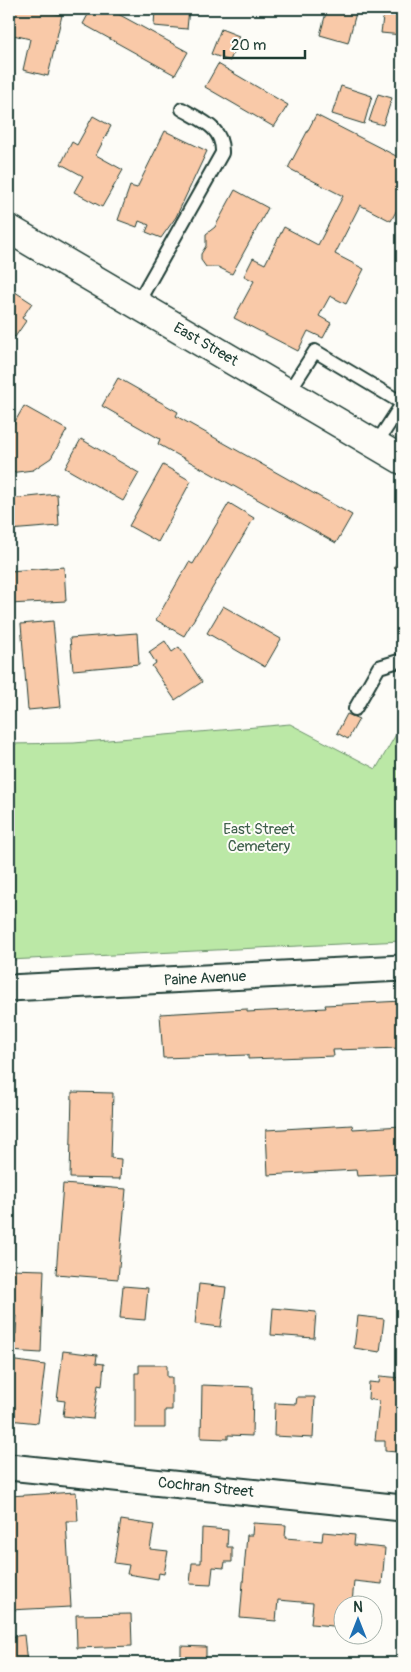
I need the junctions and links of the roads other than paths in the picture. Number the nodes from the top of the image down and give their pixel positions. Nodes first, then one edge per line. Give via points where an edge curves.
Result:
1 (182, 109) dead end
2 (9, 229) edge
3 (137, 304) junction
4 (288, 393) junction
5 (402, 404) edge
6 (376, 444) junction
7 (402, 460) edge
8 (402, 660) edge
9 (355, 709) dead end
10 (402, 968) edge
11 (9, 988) edge
12 (9, 1468) edge
13 (402, 1508) edge

1 - 3 lane via 218,132 222,153
2 - 3 main road, East Street
3 - 4 main road, East Street
4 - 5 lane via 315,351
4 - 6 main road, East Street
5 - 6 lane
6 - 7 main road, East Street
8 - 9 lane via 379,667
10 - 11 street, Paine Avenue
12 - 13 street, Cochran Street

